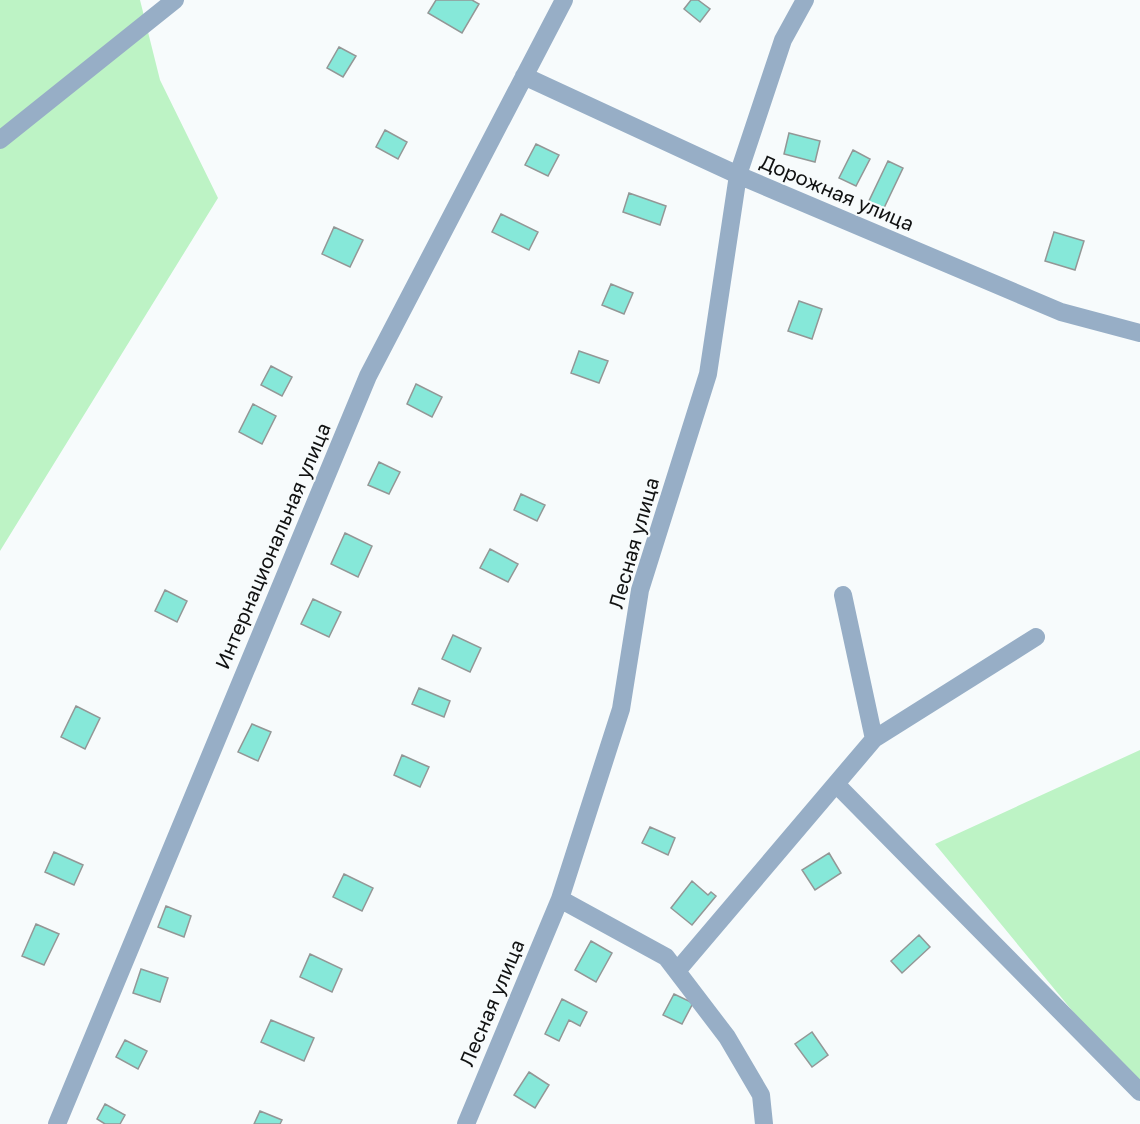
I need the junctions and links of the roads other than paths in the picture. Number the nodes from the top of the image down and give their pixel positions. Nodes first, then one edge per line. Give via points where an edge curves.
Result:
1 (175, 0) edge
2 (564, 0) edge
3 (789, 0) edge
4 (805, 0) edge
5 (793, 21) junction
6 (524, 76) junction
7 (0, 140) edge
8 (738, 175) junction
9 (1140, 333) edge
10 (843, 596) dead end
11 (1036, 637) dead end
12 (874, 739) junction
13 (836, 784) junction
14 (560, 899) junction
15 (677, 971) junction
16 (1140, 1092) edge
17 (766, 1122) edge
18 (57, 1124) edge
19 (466, 1124) edge

1 - 7 street
2 - 6 street, Интернациональная улица
3 - 5 street
4 - 5 street, Лесная улица
5 - 8 street, Лесная улица via 783,39
6 - 8 street, Дорожная улица
6 - 18 street, Интернациональная улица via 368,376
8 - 9 street, Дорожная улица via 1061,312
8 - 14 street, Лесная улица via 708,374 640,590 621,710
10 - 12 street
11 - 12 street
12 - 13 street
13 - 15 street
13 - 16 street
14 - 15 street via 666,957
14 - 19 street, Лесная улица
15 - 17 street via 727,1037 761,1095

